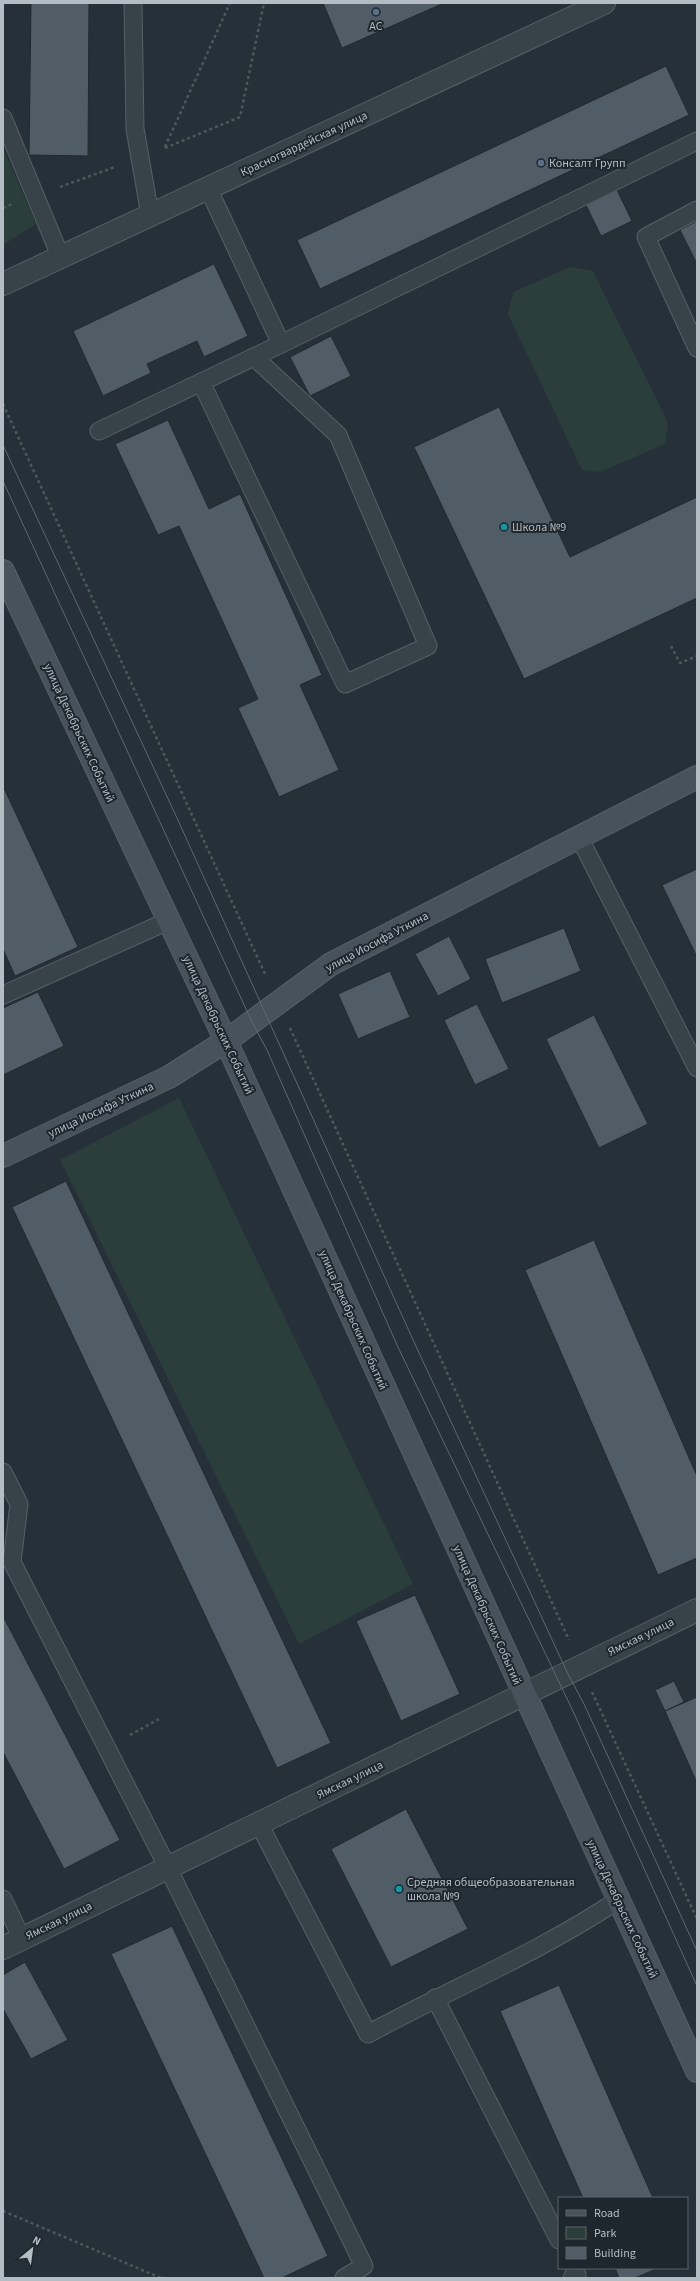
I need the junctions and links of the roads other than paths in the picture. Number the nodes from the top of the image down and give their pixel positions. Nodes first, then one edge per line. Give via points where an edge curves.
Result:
1 (133, 3) edge
2 (604, 3) edge
3 (3, 118) edge
4 (697, 141) edge
5 (208, 188) junction
6 (697, 210) edge
7 (150, 215) junction
8 (61, 258) junction
9 (3, 284) edge
10 (281, 344) junction
11 (697, 348) edge
12 (254, 357) junction
13 (201, 382) junction
14 (99, 431) dead end
15 (3, 571) edge
16 (697, 777) edge
17 (579, 837) junction
18 (168, 921) junction
19 (5, 989) edge
20 (226, 1041) junction
21 (697, 1068) edge
22 (3, 1156) edge
23 (3, 1472) edge
24 (9, 1539) edge
25 (697, 1611) edge
26 (523, 1695) junction
27 (259, 1824) junction
28 (168, 1868) junction
29 (3, 1899) edge
30 (618, 1900) junction
31 (22, 1939) junction
32 (3, 1948) edge
33 (435, 1998) junction
34 (697, 2071) edge
35 (558, 2238) edge
36 (575, 2269) edge
37 (344, 2278) edge
38 (572, 2278) edge

1 - 7 lane via 135,129
2 - 5 street, Красногвардейская улица
3 - 8 lane
4 - 10 lane
5 - 7 street, Красногвардейская улица
5 - 10 lane
6 - 11 lane via 646,237
7 - 8 street, Красногвардейская улица
8 - 9 street, Красногвардейская улица
10 - 12 lane
12 - 13 lane
12 - 13 lane via 338,435 428,646 344,684
13 - 14 lane
15 - 18 main road, улица Декабрьских Событий
16 - 17 main road, улица Иосифа Уткина
17 - 20 main road, улица Иосифа Уткина via 331,964
17 - 21 lane
18 - 19 lane
18 - 20 main road, улица Декабрьских Событий
20 - 22 main road, улица Иосифа Уткина via 169,1077
20 - 26 main road, улица Декабрьских Событий
23 - 24 lane via 19,1504
24 - 28 lane via 12,1562
25 - 26 street, Ямская улица
26 - 27 street, Ямская улица
26 - 30 main road, улица Декабрьских Событий
27 - 28 street, Ямская улица
27 - 33 lane via 368,2034
28 - 31 street, Ямская улица
28 - 37 lane via 364,2266
29 - 31 lane
30 - 33 lane via 579,1925
30 - 34 main road, улица Декабрьских Событий
31 - 32 street, Ямская улица
33 - 35 lane
36 - 38 lane via 578,2275

